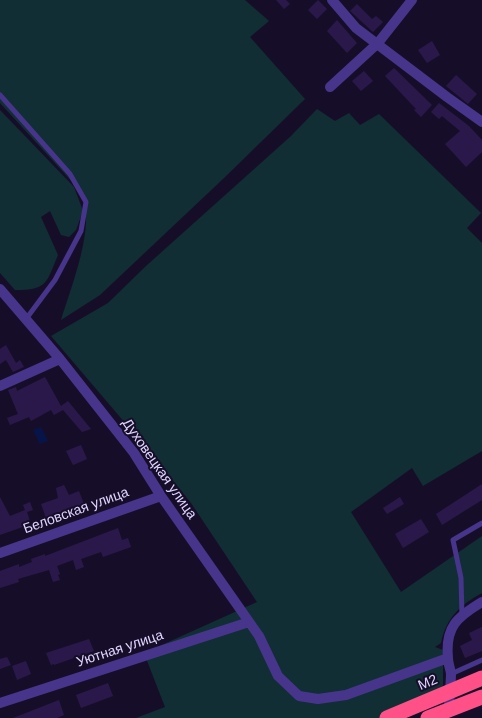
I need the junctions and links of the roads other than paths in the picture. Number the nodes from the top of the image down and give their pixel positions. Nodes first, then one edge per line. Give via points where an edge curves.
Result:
1 (332, 0) edge
2 (412, 0) edge
3 (378, 44) junction
4 (330, 87) dead end
5 (0, 95) edge
6 (482, 122) edge
7 (0, 290) edge
8 (25, 320) junction
9 (60, 359) junction
10 (0, 386) edge
11 (160, 496) junction
12 (482, 523) edge
13 (0, 553) edge
14 (482, 602) edge
15 (462, 616) junction
16 (249, 622) junction
17 (448, 658) junction
18 (482, 660) edge
19 (451, 674) junction
20 (482, 678) edge
21 (449, 692) junction
22 (482, 697) edge
23 (0, 703) edge
24 (449, 709) junction
25 (387, 718) edge
26 (428, 718) edge

1 - 3 street via 356,28
2 - 3 street
3 - 4 street
3 - 6 street
5 - 8 lane via 70,174 86,202 81,231 55,280
7 - 8 street, Духовецкая улица
8 - 9 street, Духовецкая улица
9 - 10 street
9 - 11 street, Духовецкая улица via 134,453
11 - 13 street, Беловская улица
11 - 16 street, Духовецкая улица
12 - 15 lane via 454,540 461,578
14 - 15 street
15 - 17 street via 453,624 447,638
16 - 17 street, Духовецкая улица via 278,676 299,696 318,698 346,694
16 - 23 street, Уютная улица
17 - 19 street
18 - 19 lane
19 - 21 street
20 - 21 highway, М2
21 - 24 street
21 - 25 highway, М2
22 - 24 highway
24 - 26 highway

